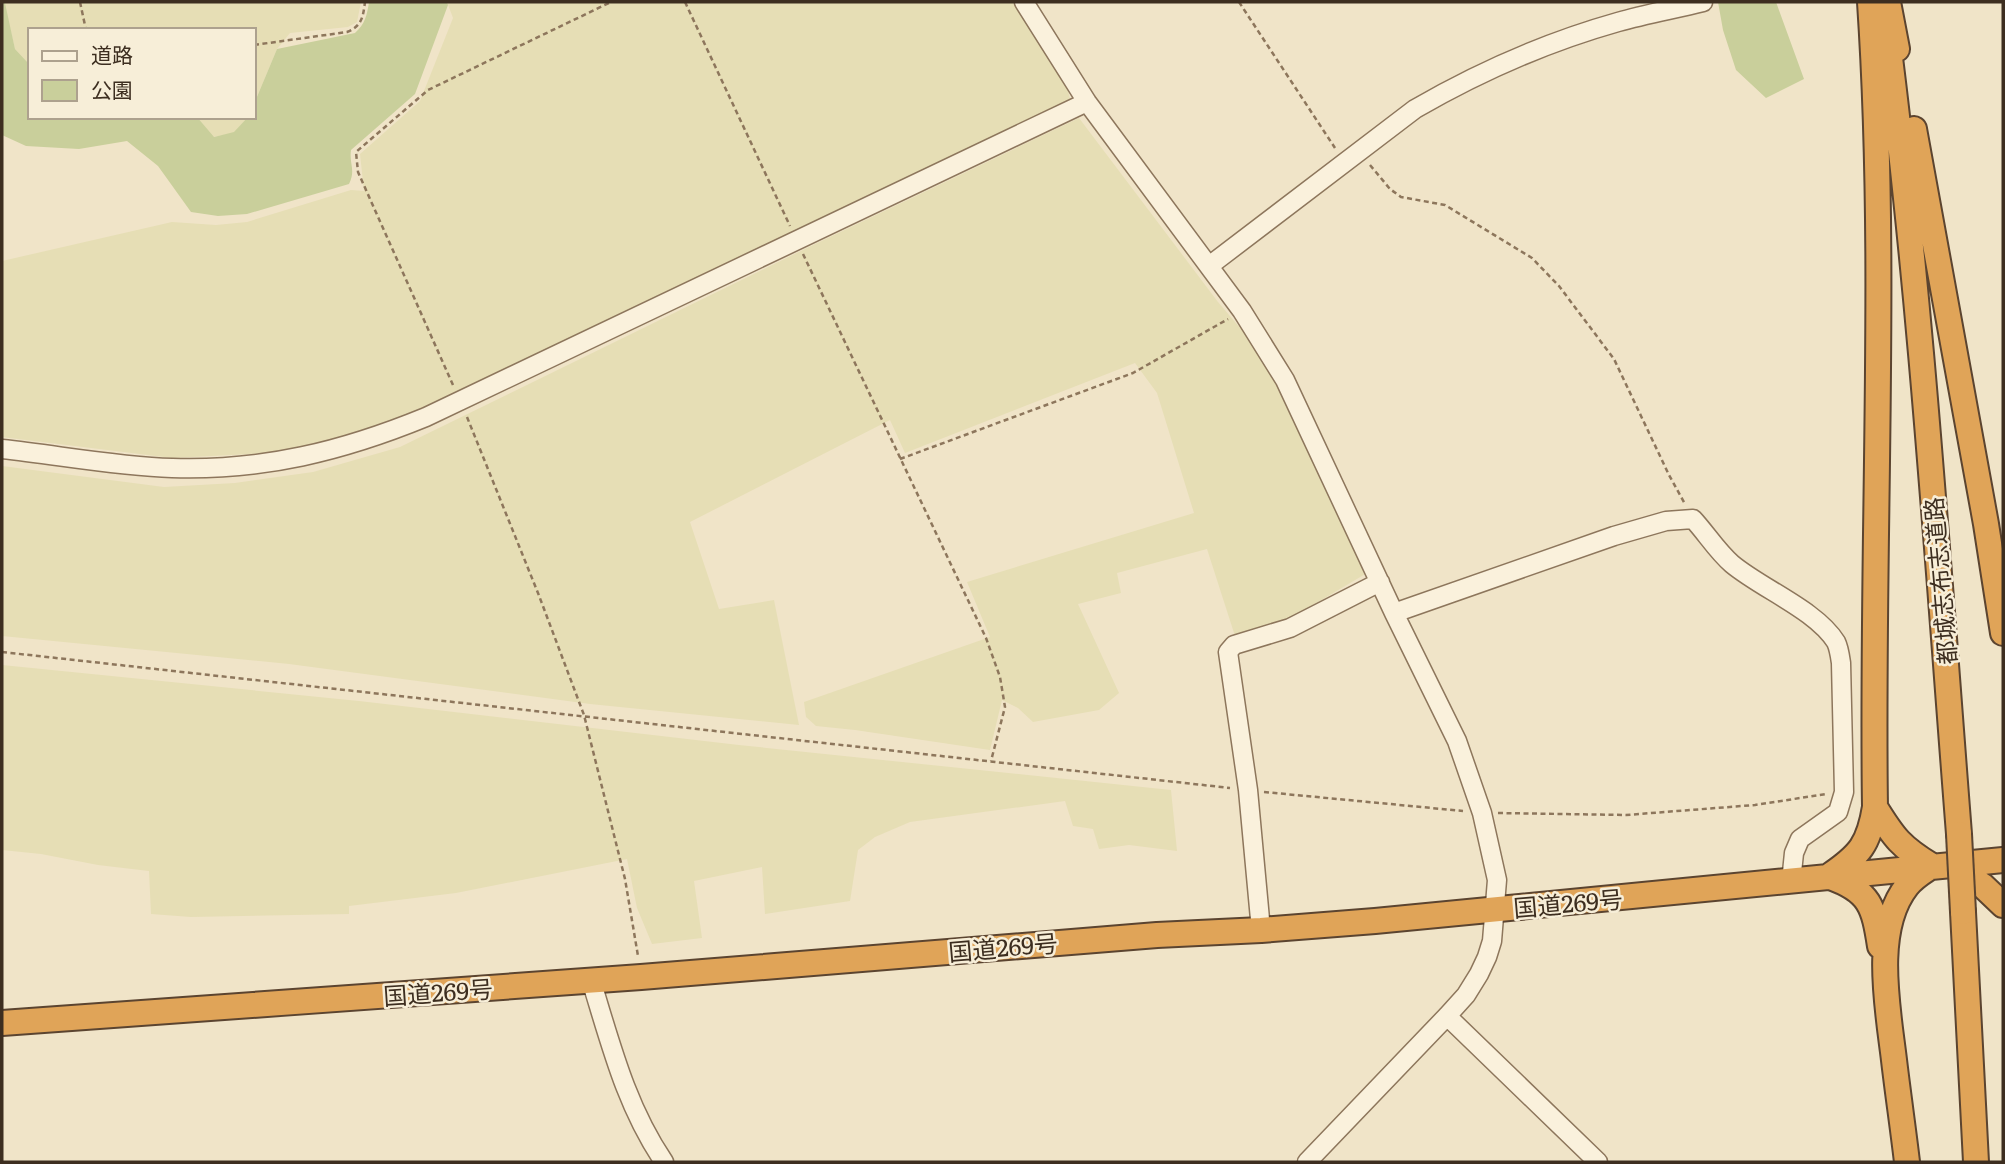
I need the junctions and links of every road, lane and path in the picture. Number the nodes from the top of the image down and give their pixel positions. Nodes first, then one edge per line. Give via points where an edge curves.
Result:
1 (80, 2) edge
2 (365, 2) edge
3 (611, 2) edge
4 (685, 2) edge
5 (1024, 2) edge
6 (1239, 2) edge
7 (1703, 2) edge
8 (1870, 2) edge
9 (1886, 2) edge
10 (86, 28) edge
11 (256, 45) edge
12 (1087, 102) junction
13 (1352, 157) junction
14 (797, 240) junction
15 (1209, 266) junction
16 (1242, 311) junction
17 (460, 400) junction
18 (2, 449) edge
19 (900, 459) junction
20 (1693, 519) junction
21 (1380, 582) junction
22 (1394, 613) junction
23 (2003, 633) edge
24 (2, 652) edge
25 (584, 715) junction
26 (991, 761) junction
27 (1248, 790) junction
28 (1844, 792) junction
29 (1875, 807) junction
30 (1482, 813) junction
31 (2001, 854) edge
32 (1942, 866) junction
33 (1829, 876) junction
34 (1790, 882) junction
35 (2003, 905) edge
36 (1495, 909) junction
37 (1261, 930) junction
38 (641, 977) junction
39 (591, 980) junction
40 (1885, 985) junction
41 (1447, 1016) junction
42 (2, 1023) edge
43 (664, 1162) edge
44 (1307, 1162) edge
45 (1598, 1162) edge
46 (1907, 1162) edge
47 (1976, 1162) edge

1 - 10 path
2 - 11 path via 362,22 347,32
3 - 17 path via 428,90 356,152 358,172
4 - 14 path
5 - 12 street
6 - 13 path
7 - 13 street via 1618,22 1484,71 1415,109
8 - 29 highway via 1879,434
9 - 23 highway via 1920,164
9 - 47 highway, 都城志布志道路, bridge via 1918,323 1959,834
12 - 14 street
12 - 15 street
13 - 15 street
13 - 20 path via 1401,197 1445,205 1532,258 1559,286 1614,359
14 - 17 street
14 - 19 path
15 - 16 street
16 - 19 path via 1133,373
16 - 21 street via 1285,380
17 - 18 street via 426,418 347,447 261,464 171,468
17 - 25 path
19 - 26 path via 986,638 1000,677 1006,707
20 - 22 street via 1667,521 1614,536
20 - 28 street via 1729,561 1800,608 1838,645
21 - 22 street
21 - 27 street via 1290,628 1234,645 1228,652
22 - 30 street via 1457,741
24 - 25 path
25 - 26 path
25 - 38 path via 625,879
26 - 27 path
27 - 30 path
27 - 37 street
28 - 30 path via 1755,806 1626,815
28 - 34 street via 1838,812 1800,839
29 - 32 highway via 1908,852
29 - 33 highway via 1871,832 1861,850
30 - 36 street via 1497,880
31 - 32 highway, 国道269号
32 - 33 highway, 国道269号
32 - 35 highway via 1983,886
32 - 40 highway via 1917,876 1906,887 1886,943
33 - 34 highway, 国道269号
33 - 40 highway via 1857,889 1869,901
34 - 36 highway, 国道269号
36 - 37 highway, 国道269号
36 - 41 street via 1492,941 1479,974
37 - 38 highway, 国道269号 via 989,947
38 - 39 highway, 国道269号
39 - 42 highway, 国道269号
39 - 43 street via 632,1105
40 - 46 highway
41 - 44 street
41 - 45 street

